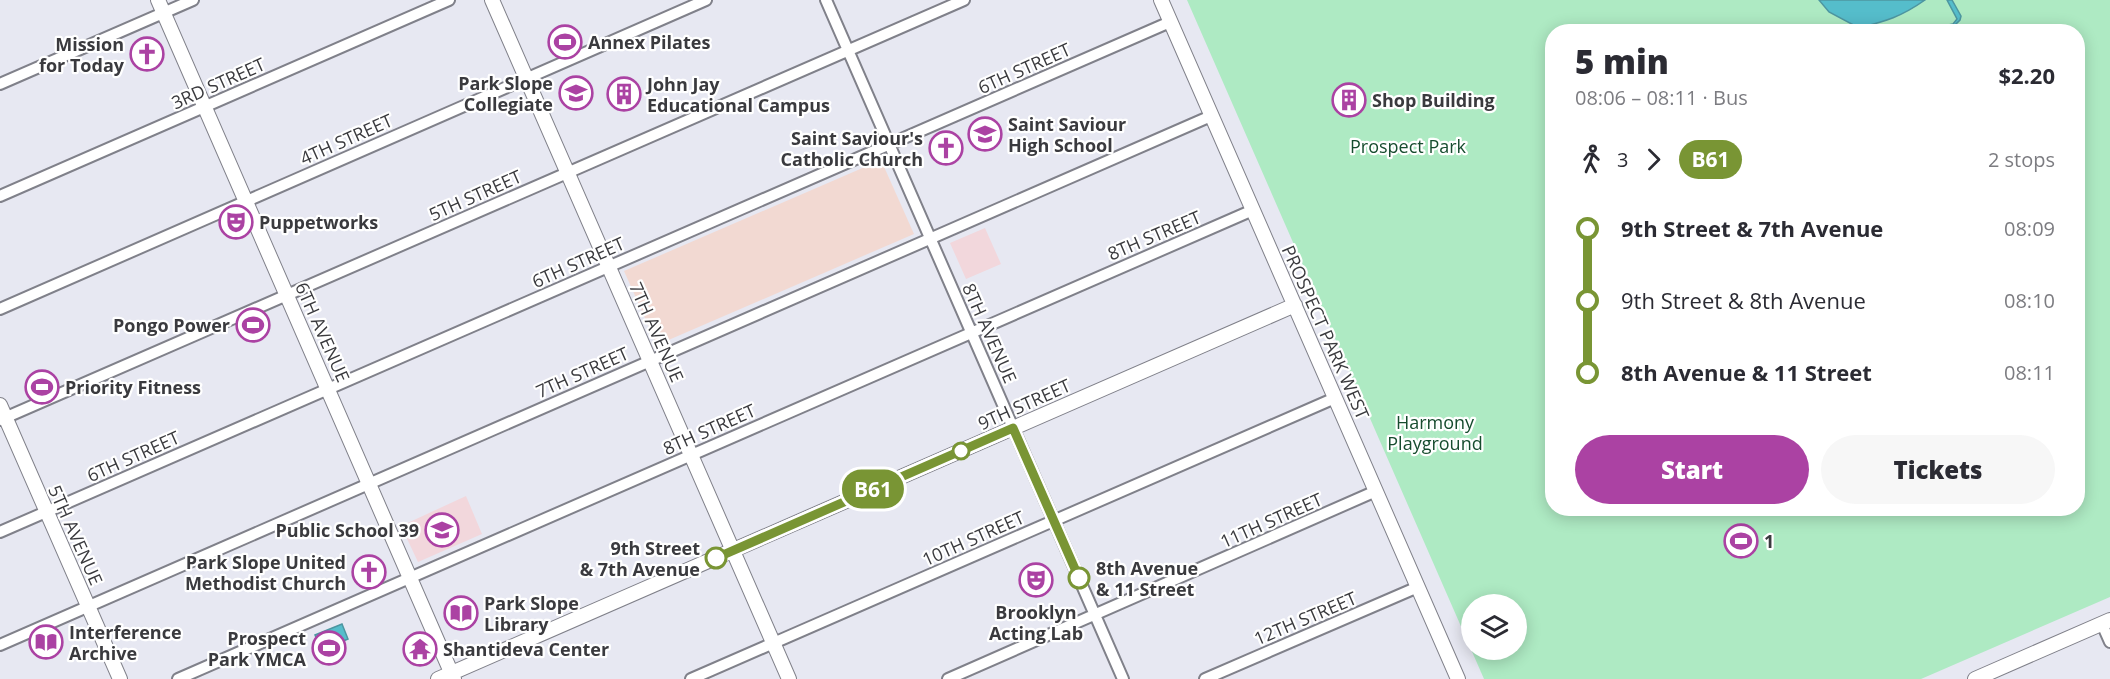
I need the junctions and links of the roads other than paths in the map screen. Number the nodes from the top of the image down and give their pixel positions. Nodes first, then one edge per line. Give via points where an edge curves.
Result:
1 (193, 0) edge
2 (449, 0) edge
3 (492, 0) edge
4 (706, 0) edge
5 (826, 0) edge
6 (964, 0) edge
7 (1161, 0) edge
8 (161, 6) edge
9 (1170, 22) junction
10 (848, 50) junction
11 (527, 78) junction
12 (0, 84) edge
13 (204, 107) junction
14 (1211, 116) junction
15 (889, 144) junction
16 (568, 173) junction
17 (0, 196) edge
18 (246, 201) junction
19 (1253, 210) junction
20 (930, 238) junction
21 (609, 267) junction
22 (287, 295) junction
23 (1294, 305) junction
24 (0, 309) edge
25 (971, 332) junction
26 (650, 361) junction
27 (328, 389) junction
28 (1335, 398) junction
29 (2, 414) edge
30 (1013, 428) junction
31 (691, 455) junction
32 (369, 483) junction
33 (1376, 492) junction
34 (47, 512) junction
35 (1054, 521) junction
36 (0, 532) edge
37 (733, 550) junction
38 (409, 578) junction
39 (1418, 586) junction
40 (88, 606) junction
41 (1095, 615) junction
42 (2106, 622) edge
43 (2110, 642) edge
44 (773, 643) junction
45 (0, 645) edge
46 (453, 676) edge
47 (120, 679) edge
48 (178, 679) edge
49 (438, 679) edge
50 (691, 679) edge
51 (789, 679) edge
52 (948, 679) edge
53 (1123, 679) edge
54 (1205, 679) edge
55 (1458, 679) edge
56 (1975, 679) edge

1 - 8 street
2 - 13 street, 3RD STREET
3 - 11 street, 7TH AVENUE
4 - 11 street, 4TH STREET
5 - 10 street, 8TH AVENUE
6 - 10 street, 5TH STREET
7 - 9 street, PROSPECT PARK WEST
8 - 12 street
8 - 13 street, 6TH AVENUE
9 - 14 street, PROSPECT PARK WEST
9 - 15 street, 6TH STREET
10 - 15 street, 8TH AVENUE
10 - 16 street, 5TH STREET
11 - 16 street, 7TH AVENUE
11 - 18 street, 4TH STREET
13 - 17 street, 3RD STREET
13 - 18 street, 6TH AVENUE
14 - 19 street, PROSPECT PARK WEST
14 - 20 street, 7TH STREET
15 - 20 street, 8TH AVENUE
15 - 21 street, 6TH STREET
16 - 21 street, 7TH AVENUE
16 - 22 street, 5TH STREET
18 - 22 street, 6TH AVENUE
18 - 24 street, 4TH STREET
19 - 23 street, PROSPECT PARK WEST
19 - 25 street, 8TH STREET
20 - 25 street, 8TH AVENUE
20 - 26 street, 7TH STREET
21 - 26 street, 7TH AVENUE
21 - 27 street, 6TH STREET
22 - 27 street, 6TH AVENUE
22 - 29 street, 5TH STREET
23 - 28 street, PROSPECT PARK WEST
23 - 30 street, 9TH STREET
25 - 30 street, 8TH AVENUE
25 - 31 street, 8TH STREET
26 - 31 street, 7TH AVENUE
26 - 32 street, 7TH STREET
27 - 32 street, 6TH AVENUE
27 - 34 street, 6TH STREET
28 - 33 street, PROSPECT PARK WEST
28 - 35 street, 10TH STREET
29 - 34 street, 5TH AVENUE
30 - 35 street, 8TH AVENUE
30 - 37 street, 9TH STREET
31 - 37 street, 7TH AVENUE
31 - 38 street, 8TH STREET
32 - 38 street, 6TH AVENUE
32 - 40 street, 7TH STREET
33 - 39 street, PROSPECT PARK WEST
33 - 41 street, 11TH STREET
34 - 36 street, 6TH STREET
34 - 40 street, 5TH AVENUE
35 - 41 street, 8TH AVENUE
35 - 44 street, 10TH STREET
37 - 44 street, 7TH AVENUE
37 - 46 street, 9TH STREET
38 - 46 street, 6TH AVENUE
38 - 48 street, 8TH STREET
39 - 54 street, 12TH STREET
39 - 55 street, PROSPECT PARK WEST
40 - 45 street, 7TH STREET
40 - 47 street, 5TH AVENUE
41 - 52 street, 11TH STREET
41 - 53 street, 8TH AVENUE
42 - 43 street
42 - 56 street
44 - 50 street, 10TH STREET
44 - 51 street, 7TH AVENUE
46 - 49 street, 9TH STREET

